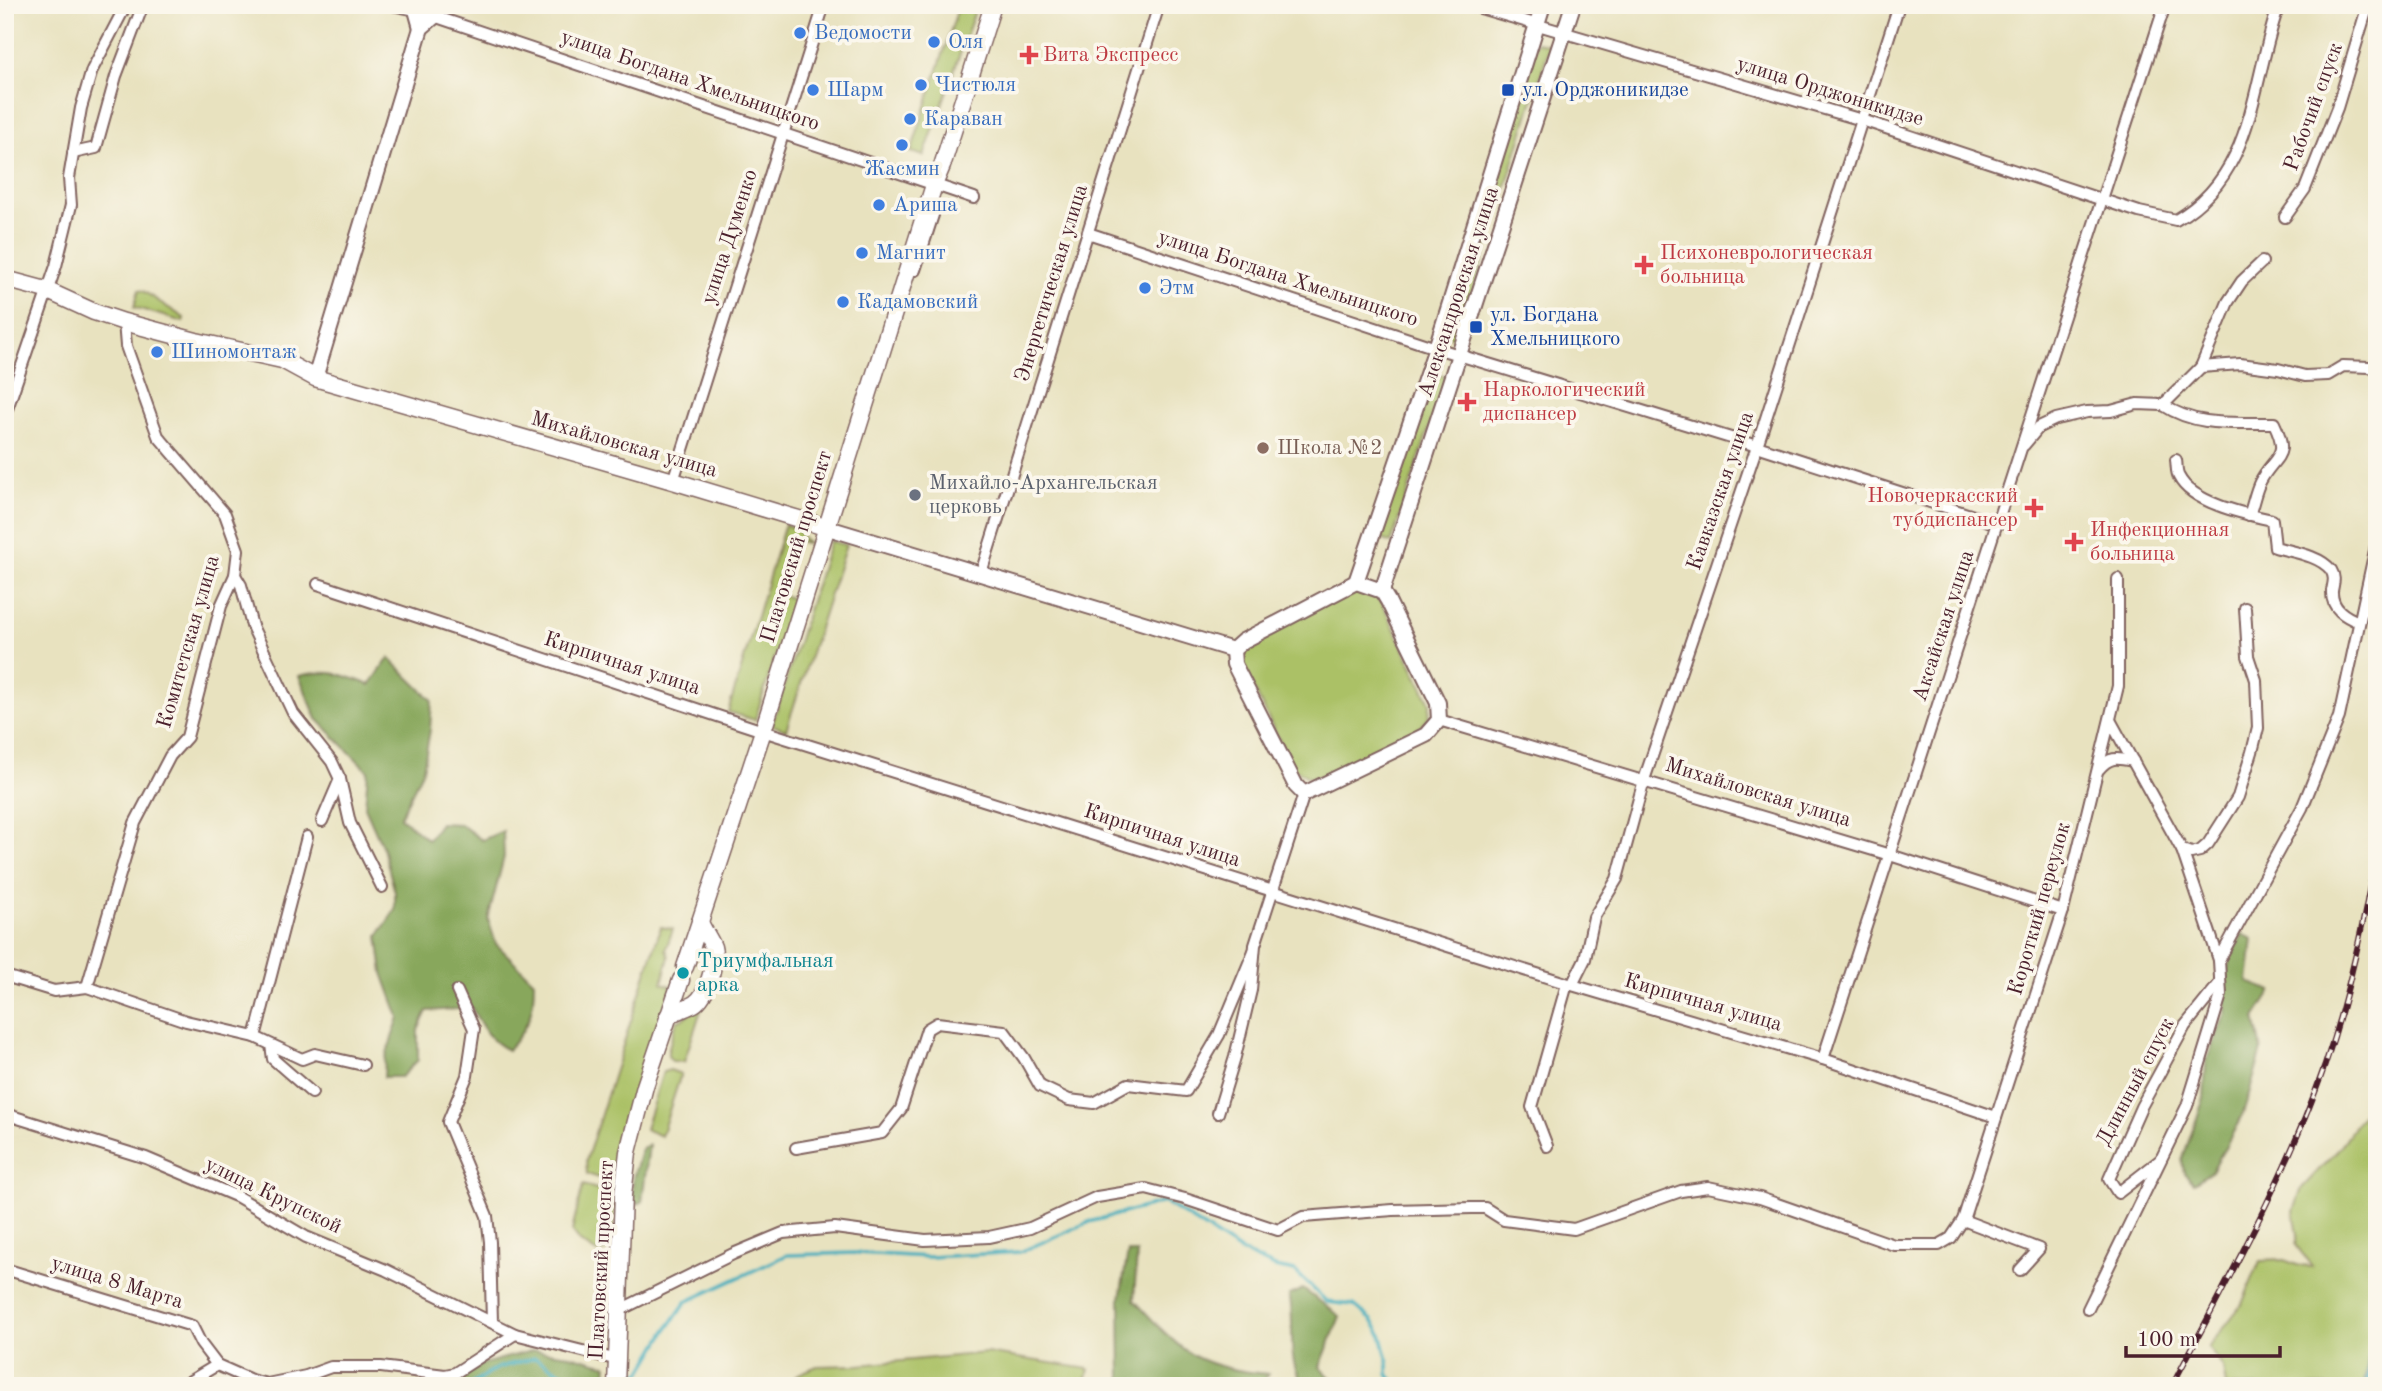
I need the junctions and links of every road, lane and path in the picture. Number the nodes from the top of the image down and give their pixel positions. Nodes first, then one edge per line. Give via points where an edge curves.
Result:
1 (126, 5) edge
2 (143, 5) edge
3 (392, 5) edge
4 (824, 5) edge
5 (984, 5) edge
6 (993, 5) edge
7 (1159, 5) edge
8 (1471, 5) edge
9 (1543, 5) edge
10 (1573, 5) edge
11 (1899, 5) edge
12 (2165, 5) edge
13 (2279, 5) edge
14 (2368, 5) edge
15 (417, 8) edge
16 (437, 11) edge
17 (1537, 25) junction
18 (421, 28) junction
19 (1565, 34) junction
20 (1863, 120) junction
21 (784, 133) junction
22 (73, 153) junction
23 (934, 185) junction
24 (974, 198) dead end
25 (2103, 201) junction
26 (2285, 217) dead end
27 (1088, 233) junction
28 (2262, 261) dead end
29 (5, 279) edge
30 (46, 290) junction
31 (124, 322) junction
32 (1436, 348) junction
33 (1461, 355) junction
34 (2201, 367) junction
35 (2377, 370) edge
36 (315, 379) junction
37 (2163, 405) junction
38 (5, 415) edge
39 (1757, 446) junction
40 (2020, 450) junction
41 (2176, 460) dead end
42 (673, 481) junction
43 (2249, 515) junction
44 (1998, 524) junction
45 (825, 527) junction
46 (2377, 541) edge
47 (981, 573) junction
48 (2118, 579) dead end
49 (238, 580) junction
50 (1356, 582) junction
51 (318, 583) dead end
52 (1382, 591) junction
53 (2245, 608) dead end
54 (2359, 622) junction
55 (1233, 650) junction
56 (2110, 719) junction
57 (1439, 720) junction
58 (763, 731) junction
59 (2133, 761) junction
60 (2097, 771) junction
61 (340, 779) junction
62 (1644, 780) junction
63 (1304, 794) junction
64 (322, 821) dead end
65 (307, 837) dead end
66 (2182, 850) junction
67 (1890, 855) junction
68 (382, 887) dead end
69 (1273, 892) junction
70 (2063, 911) junction
71 (699, 922) junction
72 (1254, 951) junction
73 (2220, 960) junction
74 (5, 976) edge
75 (1569, 984) junction
76 (2220, 984) junction
77 (87, 987) junction
78 (457, 991) dead end
79 (668, 1016) junction
80 (255, 1037) junction
81 (271, 1045) junction
82 (1823, 1059) junction
83 (363, 1065) dead end
84 (312, 1093) dead end
85 (1218, 1113) dead end
86 (5, 1114) edge
87 (1996, 1118) junction
88 (1547, 1146) dead end
89 (796, 1148) dead end
90 (2161, 1160) junction
91 (1963, 1220) junction
92 (5, 1269) edge
93 (2020, 1270) dead end
94 (620, 1310) junction
95 (2088, 1310) dead end
96 (492, 1322) junction
97 (515, 1334) junction
98 (618, 1360) junction
99 (217, 1365) junction
100 (183, 1386) edge
101 (616, 1386) edge

1 - 22 street via 92,70
2 - 22 street via 96,148
3 - 15 street, улица Богдана Хмельницкого
4 - 21 street, улица Думенко
5 - 23 main road, Платовский проспект via 936,162
6 - 23 main road, Платовский проспект
7 - 27 street, Энергетическая улица
8 - 17 street, улица Орджоникидзе
9 - 17 street, Александровская улица
10 - 19 street, Александровская улица
11 - 20 street, Кавказская улица
12 - 25 street, Аксайская улица
13 - 25 street, улица Орджоникидзе via 2240,146 2227,173 2207,197 2176,220
14 - 26 street, Рабочий спуск via 2337,108 2305,189
15 - 16 street, улица Богдана Хмельницкого
15 - 18 street
16 - 18 street
16 - 21 street, улица Богдана Хмельницкого
17 - 19 street, улица Орджоникидзе
17 - 32 street, Александровская улица
18 - 36 street
19 - 20 street, улица Орджоникидзе
19 - 33 street, Александровская улица
20 - 25 street, улица Орджоникидзе
20 - 39 street, Кавказская улица
21 - 23 street, улица Богдана Хмельницкого
21 - 42 street, улица Думенко
22 - 30 street via 71,205
23 - 24 street, улица Богдана Хмельницкого
23 - 45 main road, Платовский проспект
25 - 40 street, Аксайская улица
27 - 32 street, улица Богдана Хмельницкого
27 - 47 street, Энергетическая улица
28 - 34 street via 2228,302
29 - 30 main road, Михайловская улица
30 - 31 main road, Михайловская улица
30 - 38 street
31 - 36 main road, Михайловская улица via 282,360
31 - 49 street, Комитетская улица via 125,346 158,436 225,514 238,550
32 - 33 street, улица Богдана Хмельницкого
32 - 50 street, Александровская улица
33 - 39 street, улица Богдана Хмельницкого
33 - 52 street, Александровская улица
34 - 35 street via 2240,364 2305,376 2328,375 2343,366
34 - 37 street
36 - 42 main road, Михайловская улица
37 - 40 street via 2137,404 2056,419 2039,427
37 - 43 street via 2202,422 2274,423 2281,438 2280,456 2260,482
39 - 44 street, улица Богдана Хмельницкого
39 - 62 street, Кавказская улица
40 - 44 street, Аксайская улица
41 - 43 street via 2178,476 2194,494
42 - 45 main road, Михайловская улица
43 - 54 street via 2272,520 2275,547 2318,560 2331,570 2335,580 2332,598 2342,615
44 - 67 street, Аксайская улица
45 - 47 street, Михайловская улица
45 - 58 main road, Платовский проспект
46 - 54 street
47 - 55 street, Михайловская улица
48 - 56 street, Короткий переулок via 2118,686
49 - 61 street via 252,626 293,713
49 - 77 street, Комитетская улица via 221,606 187,737 170,756 135,823
50 - 52 street
50 - 55 street via 1243,640
51 - 58 street, Кирпичная улица
52 - 57 street via 1438,703
53 - 66 street via 2248,656 2256,680 2258,728 2252,752 2238,797 2208,844 2200,851
54 - 73 street via 2339,717 2307,797
55 - 63 street via 1246,689
56 - 59 street, Длинный спуск
56 - 60 street, Короткий переулок
57 - 62 street, Михайловская улица
57 - 63 street via 1426,735
58 - 69 street, Кирпичная улица
58 - 71 main road, Платовский проспект
59 - 60 street via 2114,757
59 - 66 street, Длинный спуск
60 - 70 street, Короткий переулок
61 - 64 street
61 - 68 street via 350,823
62 - 67 street, Михайловская улица
62 - 75 street, Кавказская улица via 1617,880 1594,917 1585,959
63 - 69 street
65 - 80 street
66 - 73 street, Длинный спуск
67 - 70 street, Михайловская улица
67 - 82 street, Аксайская улица
69 - 72 street
69 - 75 street, Кирпичная улица
70 - 87 street, Короткий переулок
71 - 79 main road, Платовский проспект
71 - 79 main road via 713,948 711,973 703,996
72 - 85 street via 1248,1003
72 - 89 street via 1219,1035 1186,1091 1128,1084 1094,1103 1069,1100 1040,1086 1004,1031 937,1023 927,1029 901,1109 882,1133
73 - 76 street, Длинный спуск
74 - 77 street via 54,990
75 - 82 street, Кирпичная улица
75 - 88 street, Кавказская улица via 1532,1107
76 - 90 street, Длинный спуск via 2221,995 2187,1106
76 - 90 street, Длинный спуск via 2185,1026 2109,1179 2118,1193
77 - 80 street via 186,1021
78 - 96 street via 474,1029 467,1076 448,1122 487,1216
79 - 94 main road, Платовский проспект via 628,1152
80 - 81 street
81 - 83 street via 302,1059 314,1054
81 - 84 street via 273,1059
82 - 87 street, Кирпичная улица
86 - 96 street, улица Крупской via 146,1158 238,1197 306,1237
87 - 91 street, Короткий переулок
90 - 95 street, Длинный спуск
91 - 93 street via 2039,1249
91 - 94 street, Короткий переулок via 1951,1238 1939,1245 1894,1245 1760,1198 1708,1187 1681,1191 1574,1229 1504,1220 1485,1208 1472,1208 1303,1217 1278,1230 1146,1189 1097,1197 1030,1228 989,1237 925,1240 835,1228 783,1233
92 - 99 street, улица 8 Марта via 192,1326
94 - 98 main road, Платовский проспект
96 - 97 street, улица Крупской
97 - 98 street, улица Крупской
97 - 99 street via 445,1375 401,1368 331,1367 267,1384
98 - 101 main road, Платовский проспект
99 - 100 street

